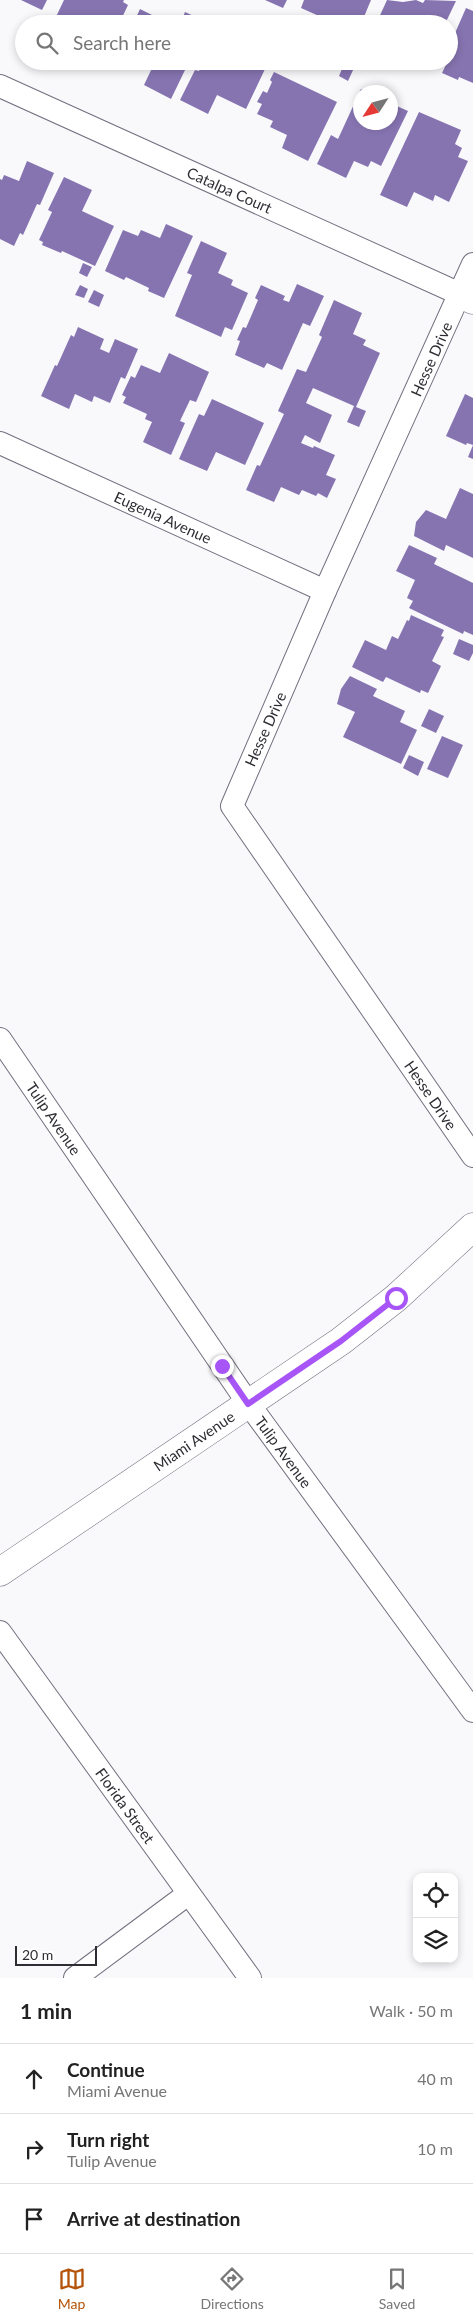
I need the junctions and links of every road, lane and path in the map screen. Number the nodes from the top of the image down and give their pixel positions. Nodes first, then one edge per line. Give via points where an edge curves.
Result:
1 (0, 86) edge
2 (473, 264) edge
3 (467, 297) edge
4 (0, 443) edge
5 (325, 591) junction
6 (0, 1039) edge
7 (473, 1156) edge
8 (473, 1227) edge
9 (248, 1404) junction
10 (0, 1572) edge
11 (0, 1632) edge
12 (473, 1711) edge
13 (188, 1894) junction
14 (75, 1978) edge
15 (250, 1978) edge

1 - 3 street, Catalpa Court
2 - 3 street, Hesse Drive
3 - 5 street, Hesse Drive
4 - 5 street, Eugenia Avenue
5 - 7 street, Hesse Drive via 232,806
6 - 9 street, Tulip Avenue
8 - 9 street, Miami Avenue via 396,1298 341,1341
9 - 10 street, Miami Avenue
9 - 12 street, Tulip Avenue
11 - 13 street, Florida Street
13 - 14 street
13 - 15 street, Florida Street

